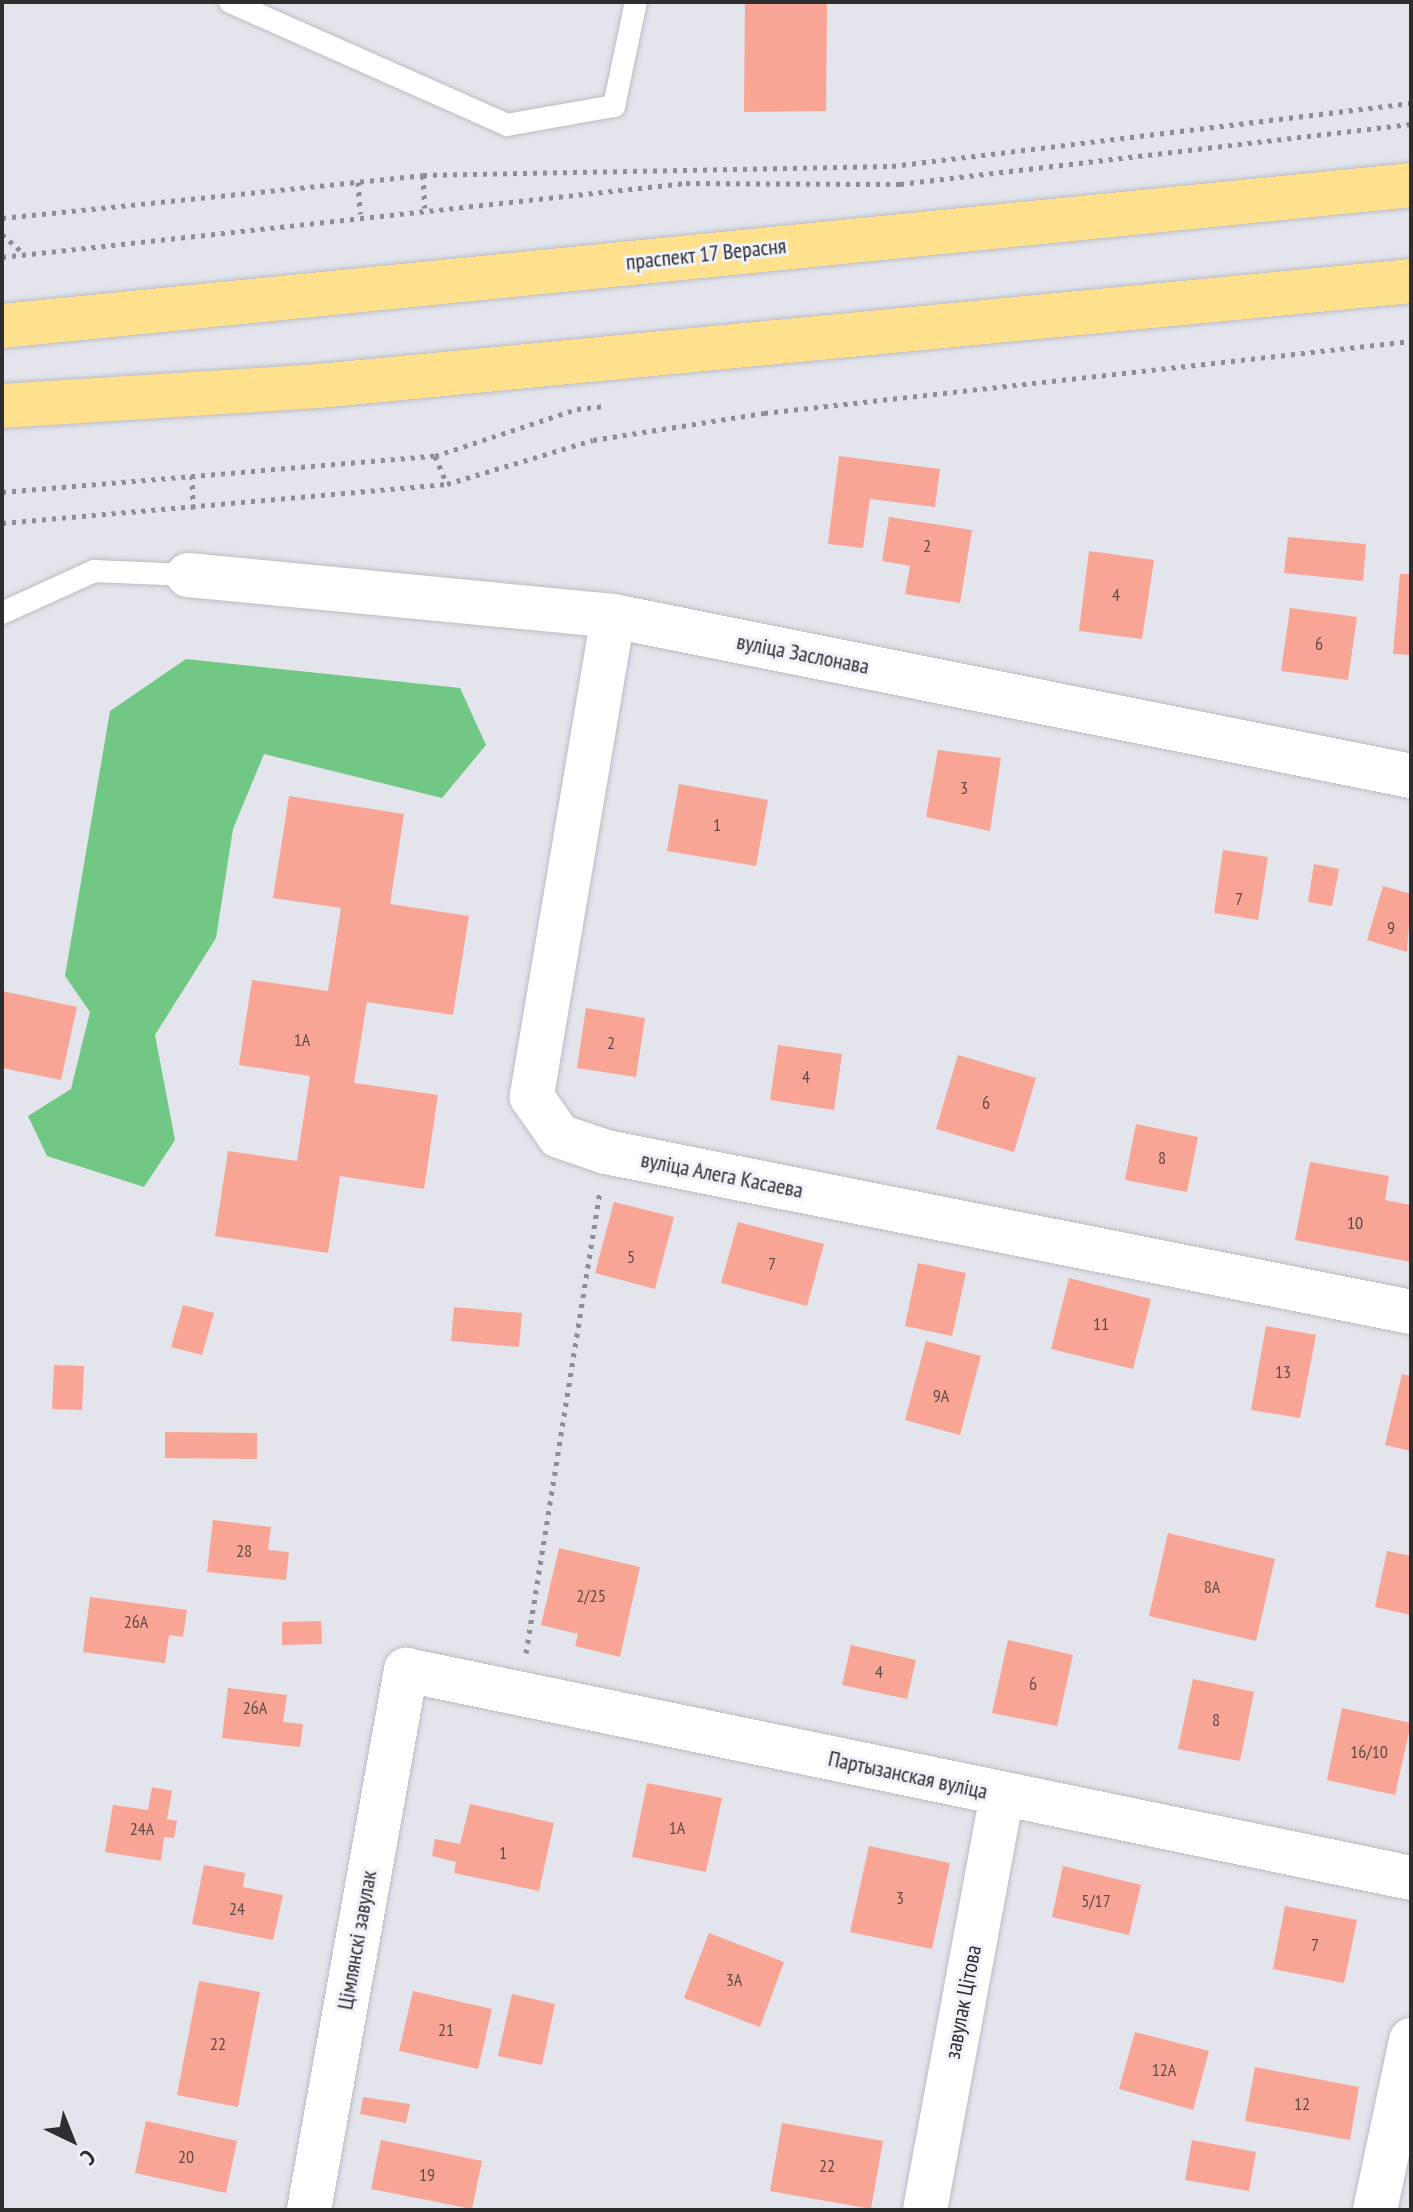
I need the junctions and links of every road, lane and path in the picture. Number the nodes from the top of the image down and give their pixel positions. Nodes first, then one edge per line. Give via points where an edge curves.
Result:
1 (230, 2) edge
2 (636, 2) edge
3 (1411, 103) edge
4 (1411, 124) edge
5 (423, 175) junction
6 (358, 182) junction
7 (1411, 185) edge
8 (425, 208) junction
9 (360, 214) junction
10 (2, 218) edge
11 (2, 234) edge
12 (25, 255) junction
13 (2, 257) edge
14 (1411, 281) edge
15 (2, 326) edge
16 (1411, 341) edge
17 (624, 405) dead end
18 (2, 406) edge
19 (435, 456) junction
20 (192, 475) junction
21 (447, 484) junction
22 (2, 492) edge
23 (193, 509) junction
24 (2, 523) edge
25 (188, 575) joint
26 (2, 613) edge
27 (613, 616) junction
28 (1411, 776) edge
29 (606, 1152) junction
30 (1411, 1312) edge
31 (406, 1670) joint
32 (519, 1693) junction
33 (1002, 1794) junction
34 (1411, 1878) edge
35 (1411, 2040) edge
36 (309, 2210) edge
37 (925, 2210) edge
38 (1375, 2210) edge

1 - 2 lane via 507,125 614,106
3 - 5 path via 892,166
4 - 8 path via 900,184 686,183
5 - 6 path
5 - 8 path
6 - 9 path
6 - 10 path
7 - 15 main road, праспект 17 Верасня
8 - 9 path
9 - 12 path
11 - 12 path
12 - 13 path
14 - 18 main road via 319,386
16 - 21 path via 764,413 593,440
17 - 19 path via 577,409
19 - 20 path
19 - 21 path
20 - 22 path
20 - 23 path
21 - 23 path
23 - 24 path
25 - 26 lane via 94,571
25 - 27 street, вуліца Заслонава
27 - 28 street, вуліца Заслонава
27 - 29 street, вуліца Алега Касаева via 532,1097 559,1136
29 - 30 street, вуліца Алега Касаева
29 - 32 path
31 - 32 street, Партызанская вуліца
31 - 36 street, Цімлянскі завулак
32 - 33 street, Партызанская вуліца
33 - 34 street, Партызанская вуліца
33 - 37 street, завулак Цітова
35 - 38 street

